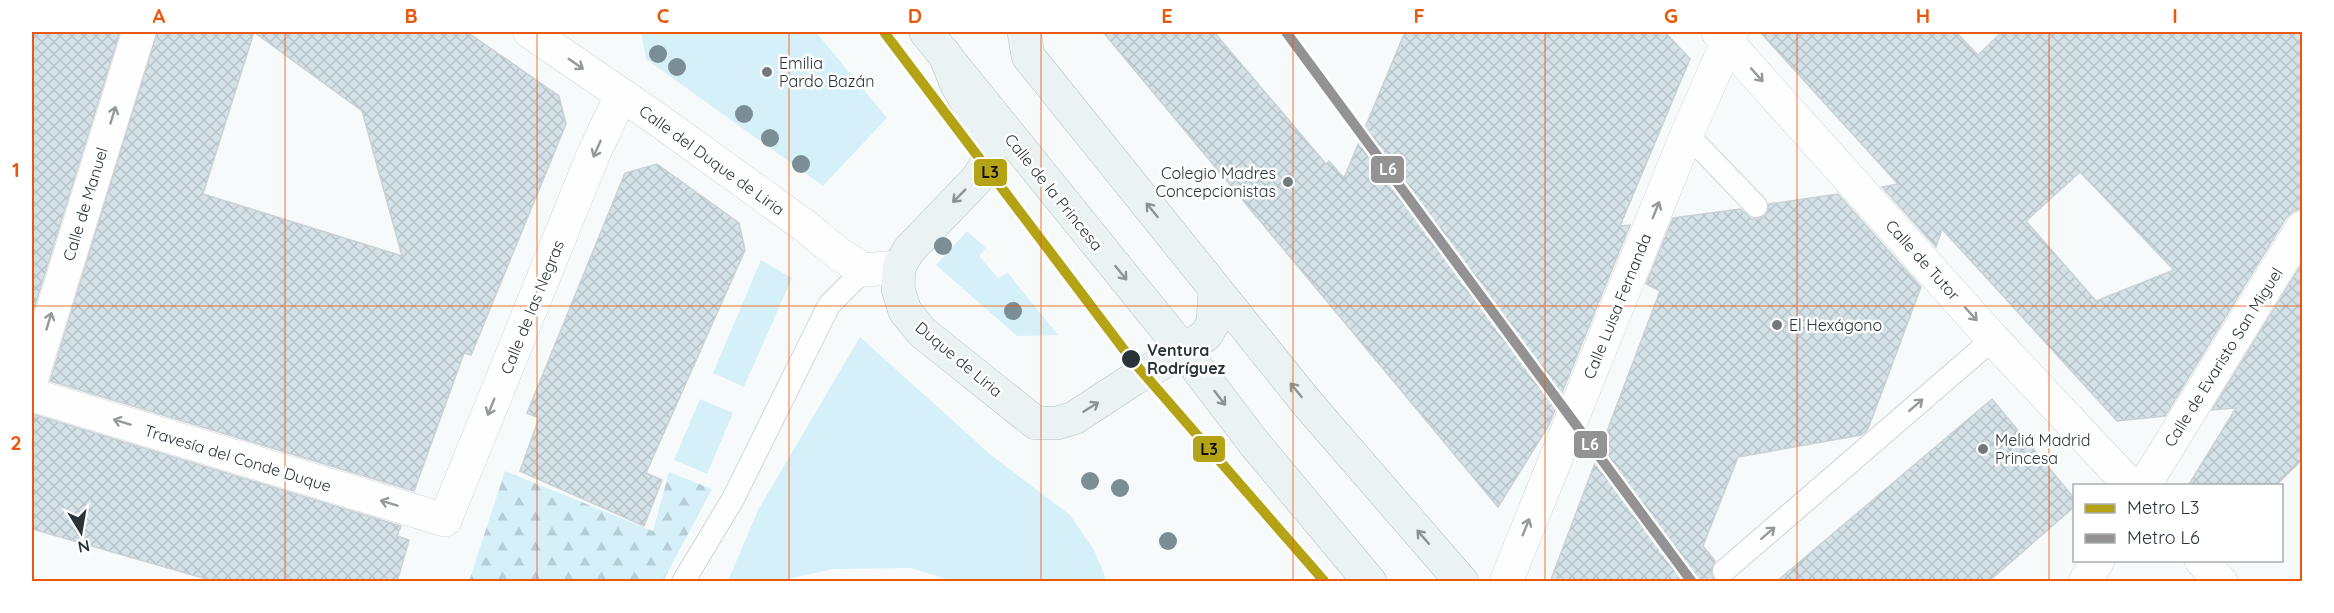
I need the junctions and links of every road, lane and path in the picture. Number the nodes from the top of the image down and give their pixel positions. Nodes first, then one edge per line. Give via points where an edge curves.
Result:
1 (140, 32) edge
2 (530, 32) edge
3 (1726, 35) edge
4 (1020, 40) edge
5 (935, 42) edge
6 (621, 96) junction
7 (1688, 135) junction
8 (1756, 206) dead end
9 (2302, 228) edge
10 (898, 267) junction
11 (864, 270) junction
12 (1215, 289) junction
13 (1993, 339) junction
14 (1184, 351) junction
15 (32, 377) edge
16 (32, 395) edge
17 (2129, 484) edge
18 (2145, 484) edge
19 (445, 520) joint
20 (2097, 562) edge
21 (2202, 562) edge
22 (1724, 571) dead end
23 (683, 582) edge
24 (1370, 582) edge
25 (1462, 582) edge
26 (1506, 582) edge
27 (2085, 582) edge
28 (2221, 582) edge

15 -> 1 street, Calle de Manuel
2 -> 6 street, Calle del Duque de Liria
3 - 7 street, Calle Luisa Fernanda
3 -> 13 street, Calle de Tutor
12 -> 4 main road
5 -> 10 main road via 979,122 988,160 977,179 909,250
5 -> 14 main road, Calle de la Princesa
6 - 11 street, Calle del Duque de Liria
6 -> 19 street, Calle de las Negras
7 - 8 lane
26 -> 7 street, Calle Luisa Fernanda
9 - 18 street, Calle de Evaristo San Miguel
10 - 11 street
10 -> 14 main road, Duque de Liria via 898,289 905,311 922,332 1036,423 1074,418
11 - 23 lane via 829,306 733,499
12 - 14 main road via 1213,323 1206,335
25 -> 12 main road via 1306,403
13 - 17 street, Calle de Tutor
22 -> 13 lane
14 -> 24 main road, Calle de la Princesa via 1254,443
19 -> 16 street, Travesía del Conde Duque
20 - 27 street
21 - 28 street

